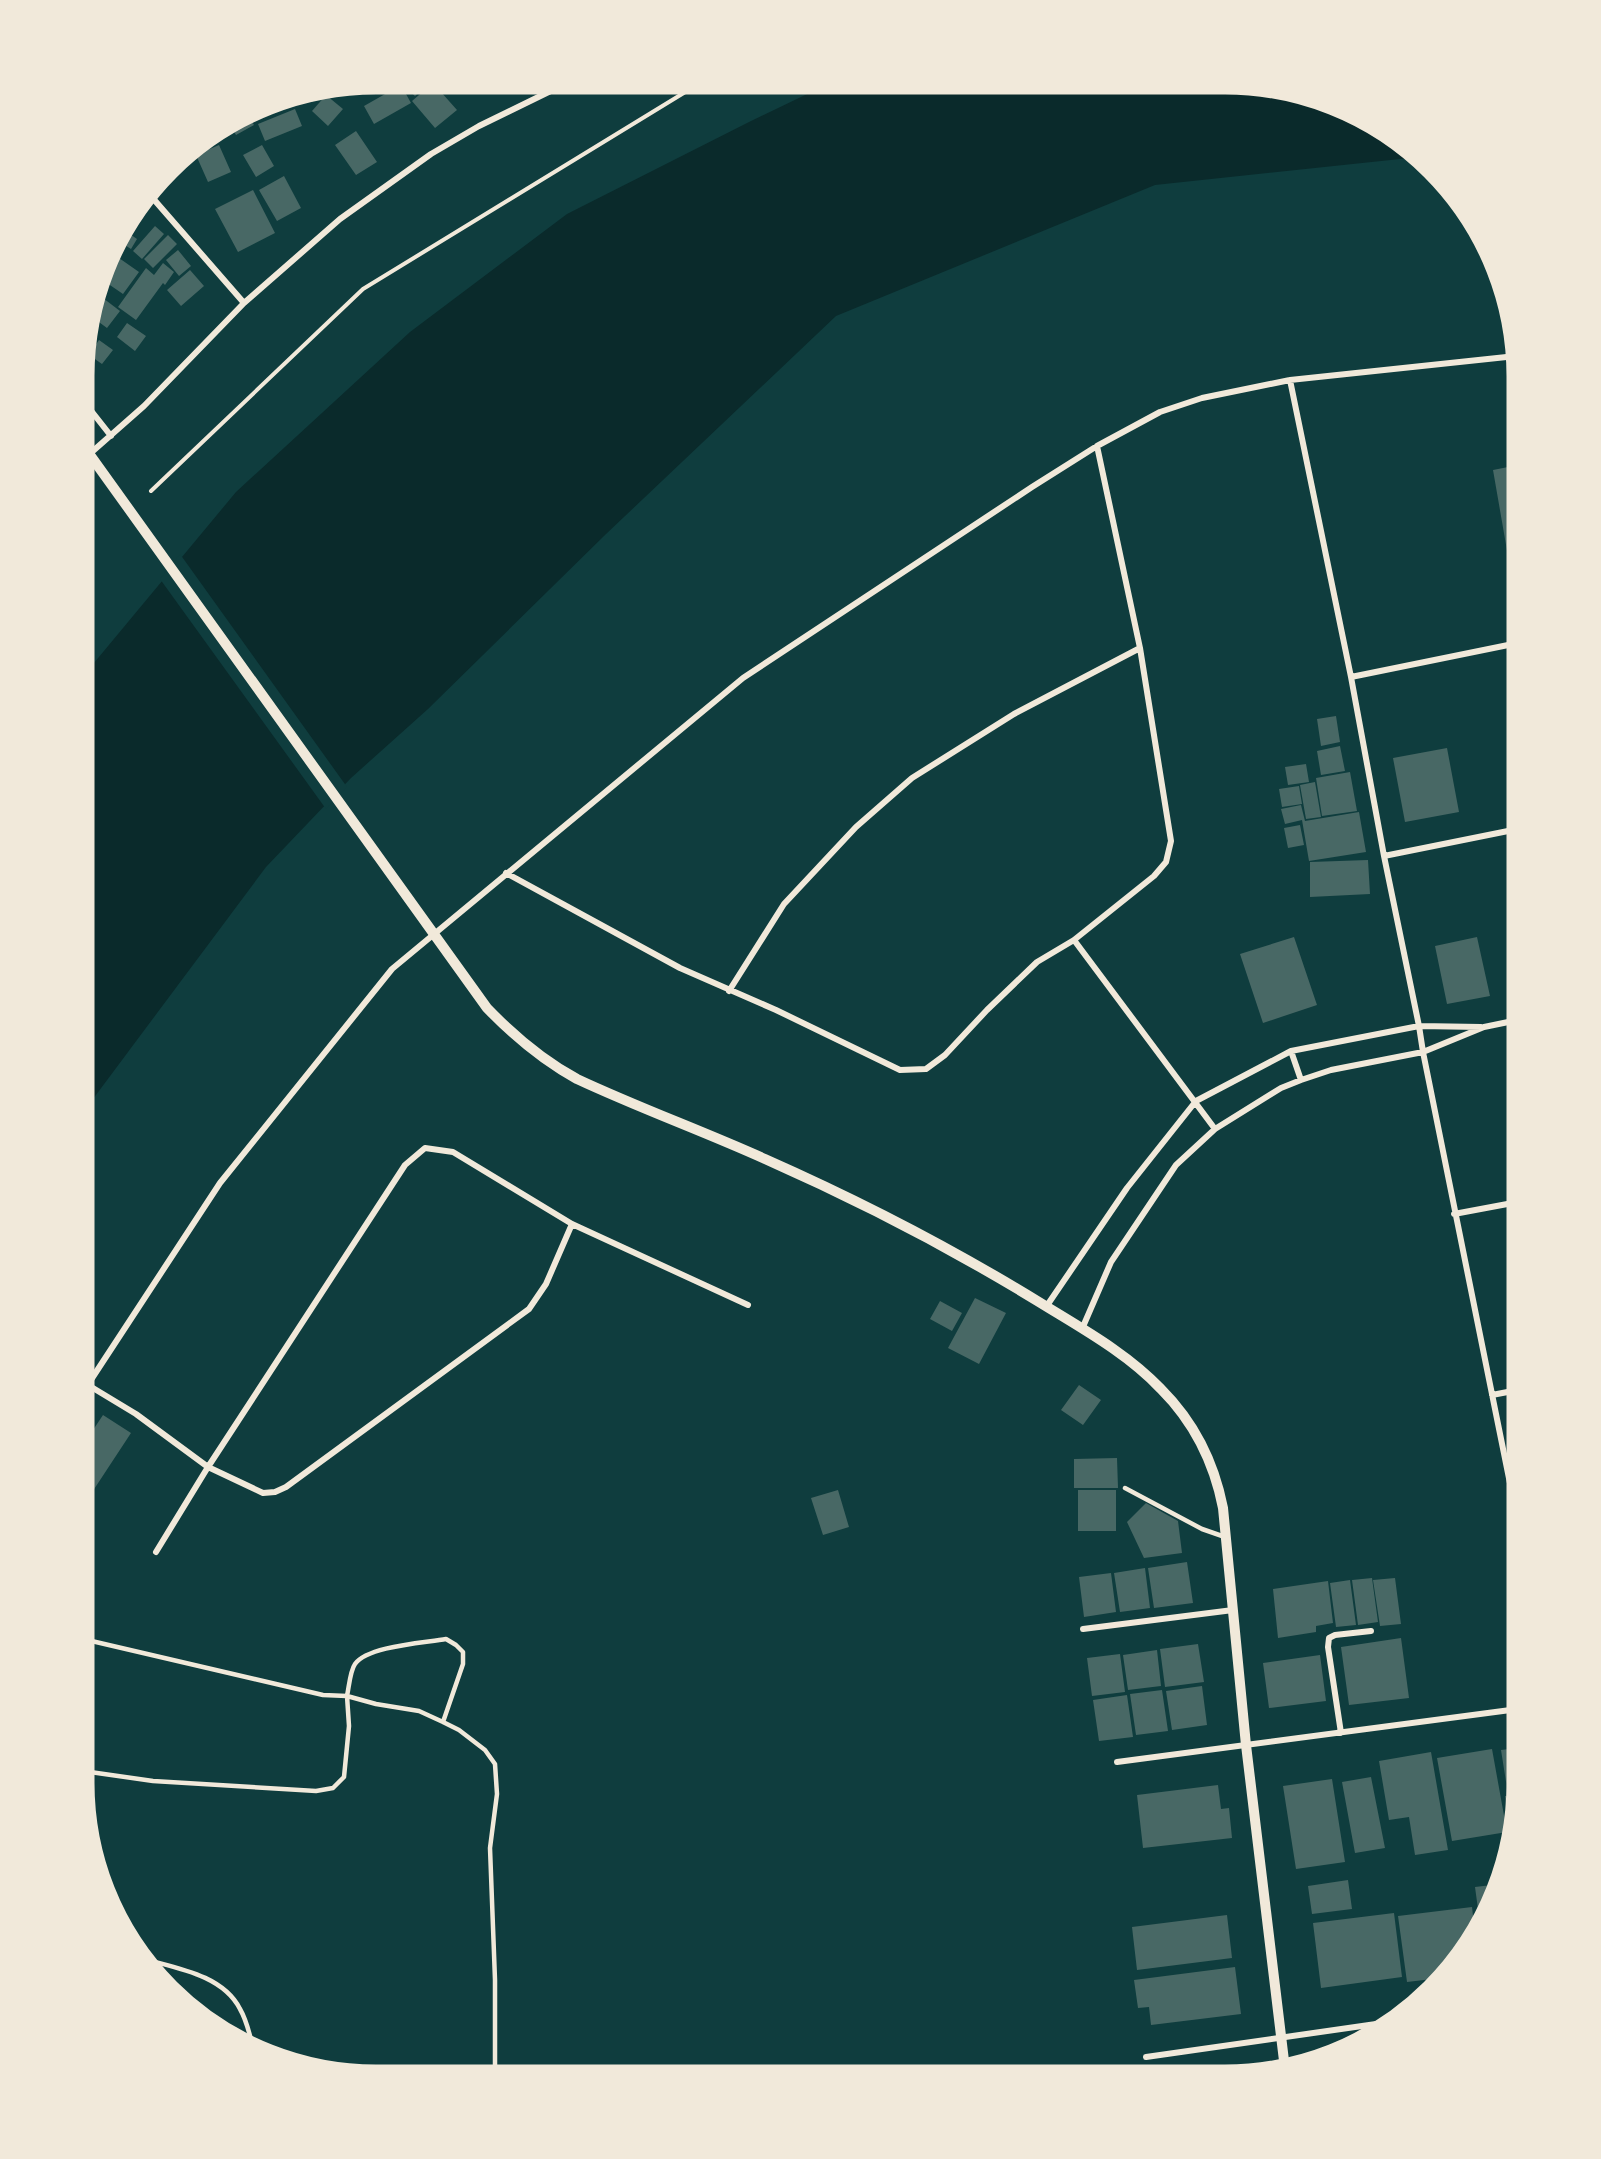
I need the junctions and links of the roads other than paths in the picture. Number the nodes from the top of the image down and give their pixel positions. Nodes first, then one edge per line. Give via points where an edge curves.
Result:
1 (547, 93) edge
2 (154, 200) edge
3 (244, 303) junction
4 (1507, 357) edge
5 (1290, 380) junction
6 (93, 413) edge
7 (111, 436) junction
8 (1097, 446) junction
9 (93, 451) edge
10 (93, 459) edge
11 (1508, 645) edge
12 (1140, 648) junction
13 (1352, 677) junction
14 (1508, 831) edge
15 (1384, 856) junction
16 (506, 873) junction
17 (1074, 940) junction
18 (729, 991) junction
19 (1508, 1022) edge
20 (1419, 1026) junction
21 (1484, 1027) junction
22 (1291, 1051) junction
23 (1423, 1052) junction
24 (1301, 1080) junction
25 (1196, 1101) junction
26 (1215, 1129) junction
27 (1508, 1204) edge
28 (1454, 1214) junction
29 (572, 1224) junction
30 (748, 1305) dead end
31 (1046, 1307) junction
32 (1082, 1329) junction
33 (93, 1377) edge
34 (93, 1388) edge
35 (1508, 1392) edge
36 (1492, 1395) junction
37 (208, 1467) junction
38 (1508, 1474) edge
39 (1125, 1488) dead end
40 (1225, 1536) junction
41 (156, 1552) dead end
42 (1233, 1610) junction
43 (1083, 1629) dead end
44 (1371, 1631) dead end
45 (93, 1641) edge
46 (347, 1696) junction
47 (1508, 1710) edge
48 (443, 1722) junction
49 (1341, 1733) junction
50 (1246, 1745) junction
51 (1117, 1762) dead end
52 (93, 1773) edge
53 (158, 1963) edge
54 (1371, 2025) edge
55 (250, 2037) edge
56 (1281, 2038) junction
57 (1146, 2057) dead end
58 (1284, 2060) edge
59 (495, 2066) edge

1 - 3 street via 431,154 340,219
2 - 3 street
3 - 7 street
4 - 5 street
5 - 8 street via 1202,398 1160,412
5 - 13 street
6 - 7 street
7 - 9 street
8 - 12 street
8 - 16 street via 743,678
10 - 31 street via 487,1008 507,1030 577,1079 852,1198 940,1243
11 - 13 street
12 - 17 street via 1171,841 1166,862 1154,876
12 - 18 street via 1014,714 912,778 856,827 784,904
13 - 15 street
14 - 15 street
15 - 20 street
16 - 18 street
16 - 33 street via 392,969 219,1183
17 - 18 street via 1037,962 945,1055 926,1069 900,1070
17 - 25 street
19 - 21 street
20 - 21 street
20 - 22 street
20 - 23 street
21 - 23 street
22 - 24 street
22 - 25 street
23 - 24 street
23 - 28 street
24 - 26 street
25 - 26 street
25 - 31 street via 1127,1188
26 - 32 street via 1176,1165 1111,1262
27 - 28 street
28 - 36 street
29 - 30 street
29 - 37 street via 546,1284 529,1309 286,1487 263,1493
29 - 37 street via 453,1152 425,1148 405,1165
31 - 32 street
32 - 40 street via 1128,1360 1161,1389 1187,1420 1206,1450 1218,1482
34 - 37 street
35 - 36 street
36 - 38 street
37 - 41 street
39 - 40 lane via 1203,1529
40 - 42 street
42 - 43 street
42 - 50 street
44 - 49 street via 1329,1638
45 - 46 lane via 323,1695
46 - 48 lane via 419,1711
46 - 48 lane via 354,1665 362,1658 373,1652 446,1639 463,1652 463,1664
46 - 52 lane via 349,1726 344,1777 333,1788 316,1791 153,1781
47 - 49 street
48 - 59 lane via 485,1750 495,1764 497,1794 490,1848
49 - 50 street
50 - 51 street
50 - 56 street
53 - 55 lane via 208,1979 227,1992 240,2007
54 - 56 street
56 - 57 street
56 - 58 street

